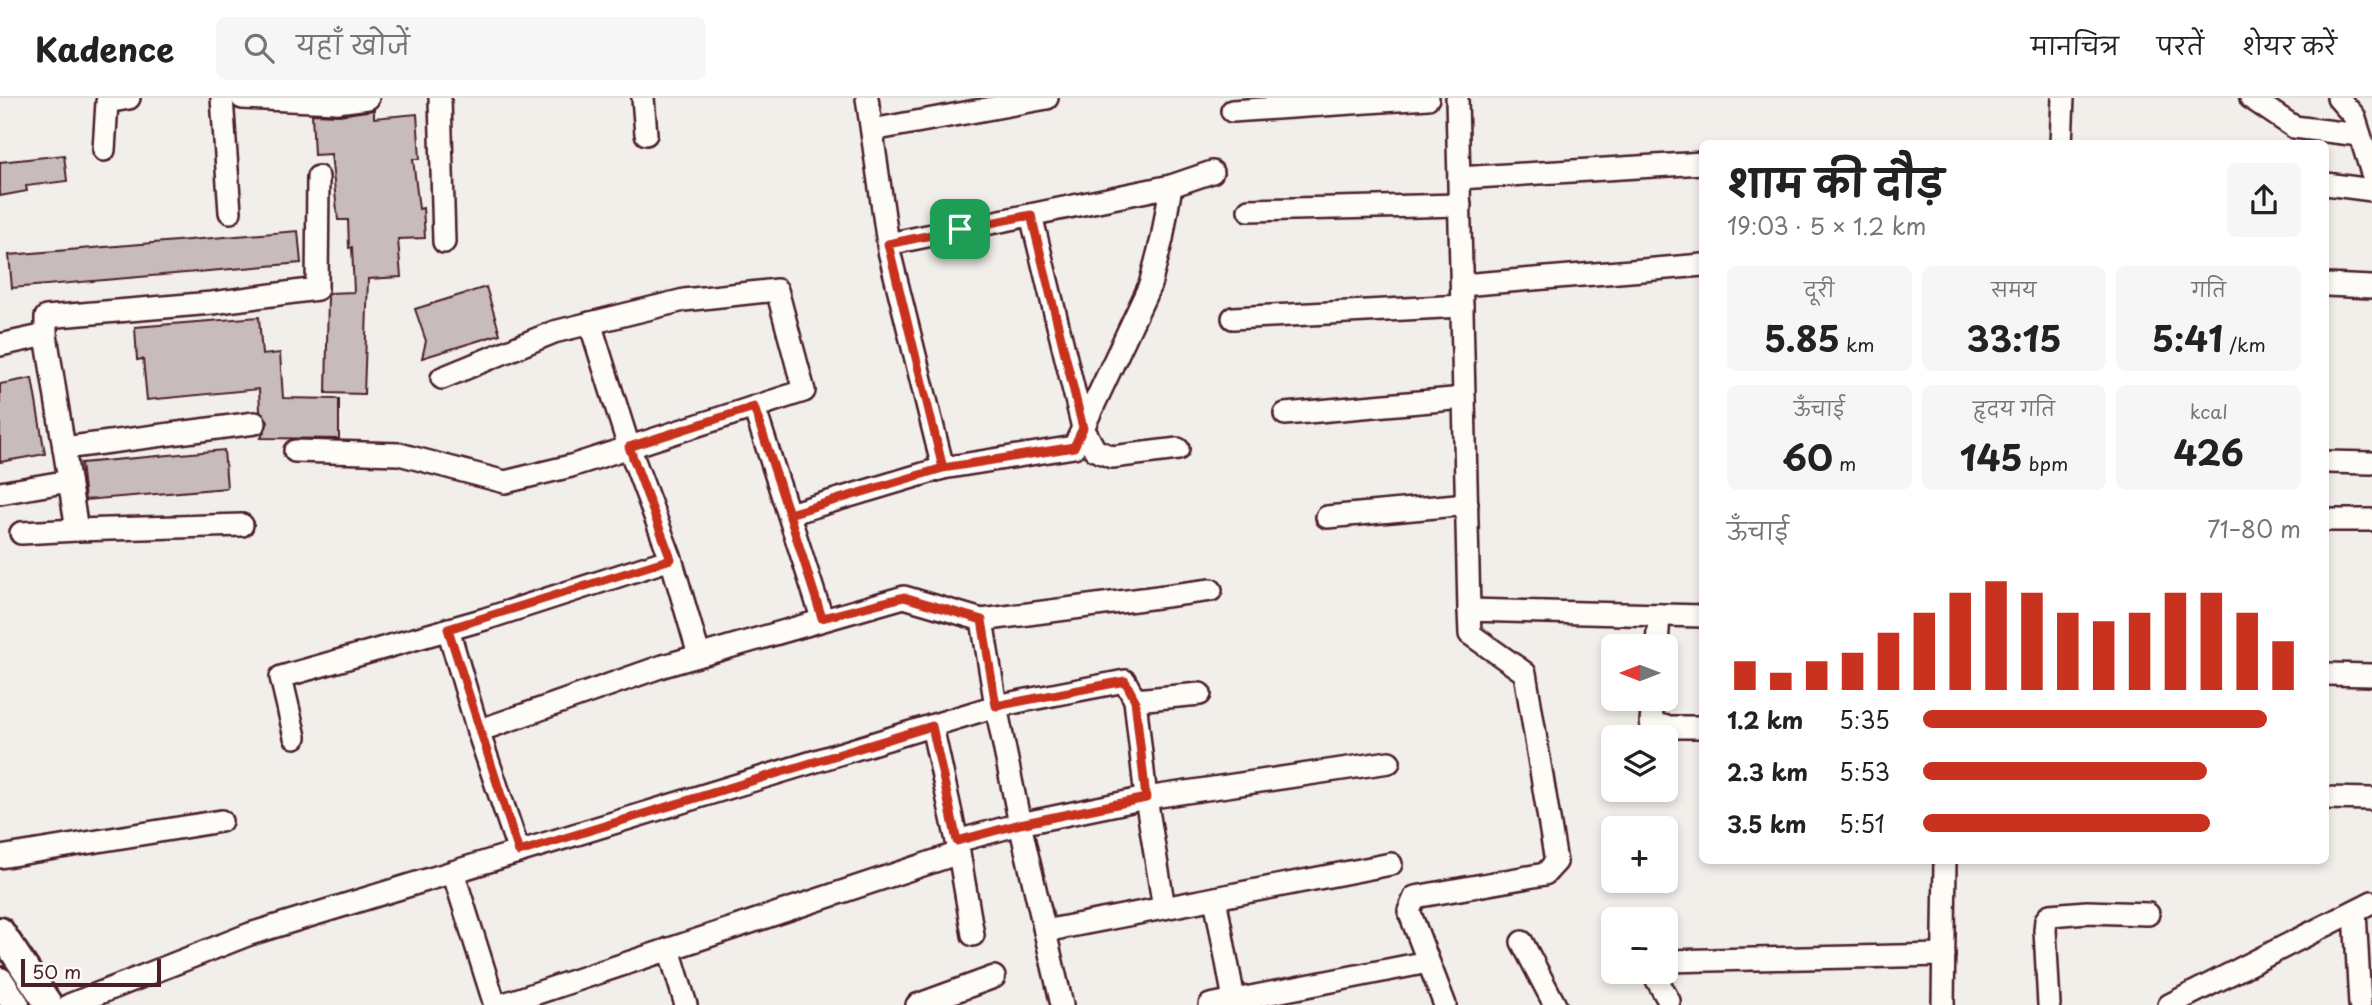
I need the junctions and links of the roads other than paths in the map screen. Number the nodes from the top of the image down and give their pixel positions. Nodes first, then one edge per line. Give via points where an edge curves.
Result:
1 (129, 98) edge
2 (222, 98) edge
3 (242, 98) edge
4 (368, 98) edge
5 (440, 98) edge
6 (643, 98) edge
7 (867, 98) edge
8 (1047, 98) edge
9 (1428, 98) edge
10 (1457, 98) edge
11 (2063, 98) edge
12 (2251, 98) edge
13 (2338, 98) edge
14 (337, 100) edge
15 (1232, 111) dead end
16 (2356, 116) edge
17 (872, 130) junction
18 (646, 134) dead end
19 (2062, 140) edge
20 (104, 150) dead end
21 (1699, 163) edge
22 (1212, 172) dead end
23 (2372, 173) edge
24 (318, 177) dead end
25 (1459, 178) junction
26 (2329, 184) edge
27 (1171, 186) junction
28 (2372, 190) edge
29 (1460, 205) junction
30 (1248, 210) dead end
31 (230, 212) dead end
32 (1031, 215) junction
33 (444, 242) dead end
34 (888, 244) junction
35 (1699, 266) edge
36 (2329, 285) edge
37 (2372, 287) edge
38 (1462, 296) junction
39 (1233, 318) dead end
40 (590, 323) junction
41 (46, 335) junction
42 (0, 345) edge
43 (442, 378) dead end
44 (1464, 398) junction
45 (754, 407) junction
46 (1284, 414) dead end
47 (256, 423) dead end
48 (1083, 428) junction
49 (629, 447) junction
50 (64, 448) junction
51 (1178, 449) dead end
52 (295, 451) dead end
53 (2329, 462) edge
54 (2372, 463) edge
55 (943, 468) junction
56 (69, 481) junction
57 (0, 493) edge
58 (1467, 503) junction
59 (789, 514) junction
60 (1327, 517) dead end
61 (2329, 520) edge
62 (2372, 520) edge
63 (242, 525) dead end
64 (77, 530) junction
65 (21, 533) dead end
66 (671, 559) junction
67 (1211, 590) dead end
68 (1469, 610) junction
69 (1659, 615) junction
70 (1699, 616) edge
71 (822, 618) junction
72 (982, 620) junction
73 (448, 629) junction
74 (1658, 634) edge
75 (699, 655) junction
76 (2329, 674) edge
77 (2372, 675) edge
78 (1200, 694) dead end
79 (1135, 700) junction
80 (996, 706) junction
81 (1652, 711) edge
82 (932, 726) junction
83 (1699, 727) edge
84 (478, 731) junction
85 (295, 737) dead end
86 (1389, 762) dead end
87 (1146, 798) junction
88 (2329, 798) edge
89 (2372, 799) edge
90 (221, 821) dead end
91 (1020, 824) junction
92 (958, 847) junction
93 (519, 852) junction
94 (0, 857) edge
95 (1391, 864) dead end
96 (1945, 864) edge
97 (453, 872) junction
98 (1215, 898) junction
99 (2363, 906) edge
100 (1164, 908) junction
101 (2148, 914) dead end
102 (0, 931) edge
103 (1045, 931) junction
104 (973, 935) dead end
105 (1522, 942) dead end
106 (669, 949) junction
107 (1944, 955) junction
108 (1678, 961) edge
109 (1429, 962) junction
110 (994, 977) dead end
111 (0, 981) edge
112 (1658, 984) edge
113 (1235, 1003) edge
114 (2178, 1003) edge
115 (1668, 1004) edge
116 (16, 1005) edge
117 (49, 1005) edge
118 (69, 1005) edge
119 (495, 1005) edge
120 (501, 1005) edge
121 (686, 1005) edge
122 (917, 1005) edge
123 (1062, 1005) edge
124 (1210, 1005) edge
125 (1445, 1005) edge
126 (1555, 1005) edge
127 (1943, 1005) edge
128 (2049, 1005) edge
129 (2360, 1005) edge

1 - 20 street via 107,102
2 - 31 street
3 - 14 street
4 - 14 street
5 - 33 street
6 - 18 street
7 - 17 street
8 - 17 street
9 - 15 street
10 - 25 street
11 - 19 street
12 - 16 street via 2294,127
13 - 16 street
16 - 23 street
17 - 34 street
21 - 25 street
22 - 27 street
24 - 41 street via 317,289 46,317
25 - 29 street
26 - 28 street
27 - 32 street
27 - 48 street via 1150,285
29 - 30 street
29 - 38 street
32 - 34 street
32 - 48 street
34 - 55 street
35 - 38 street
36 - 37 street
38 - 39 street
38 - 44 street
40 - 43 street via 554,332
40 - 45 street via 684,300 777,290 804,391
40 - 49 street
41 - 42 street
41 - 50 street
44 - 46 street
44 - 58 street
45 - 49 street
45 - 59 street
47 - 50 street
48 - 51 street via 1095,450 1112,457
48 - 55 street via 1074,447
49 - 52 street via 505,482 399,454
49 - 66 street
50 - 56 street
53 - 54 street
55 - 59 street
56 - 57 street
56 - 64 street
58 - 60 street
58 - 68 street
59 - 71 street
61 - 62 street
63 - 64 street
64 - 65 street
66 - 73 street
66 - 75 street
67 - 72 street
68 - 69 street
68 - 109 street via 1470,634 1525,673 1556,862 1545,874 1415,897 1409,911
69 - 70 street
69 - 74 street
71 - 72 street via 904,597
71 - 75 street
72 - 80 street
73 - 84 street
73 - 85 street via 281,677
75 - 84 street
76 - 77 street
78 - 79 street
79 - 80 street via 1125,681
79 - 87 street
80 - 82 street
80 - 91 street
81 - 83 street via 1651,723
82 - 92 street
82 - 93 street
84 - 93 street
86 - 87 street
87 - 91 street
87 - 100 street
88 - 89 street
90 - 94 street
91 - 92 street
91 - 103 street
92 - 104 street
92 - 106 street
93 - 97 street
95 - 98 street
96 - 107 street
97 - 118 street via 250,934
97 - 119 street
98 - 100 street
98 - 113 street
99 - 114 street
99 - 129 street
100 - 103 street
101 - 128 street via 2050,915 2045,930
102 - 117 street
103 - 123 street
105 - 126 street
106 - 120 street
106 - 121 street
107 - 108 street
107 - 127 street
109 - 113 street
109 - 125 street
110 - 122 street
111 - 116 street
112 - 115 street
113 - 124 street

